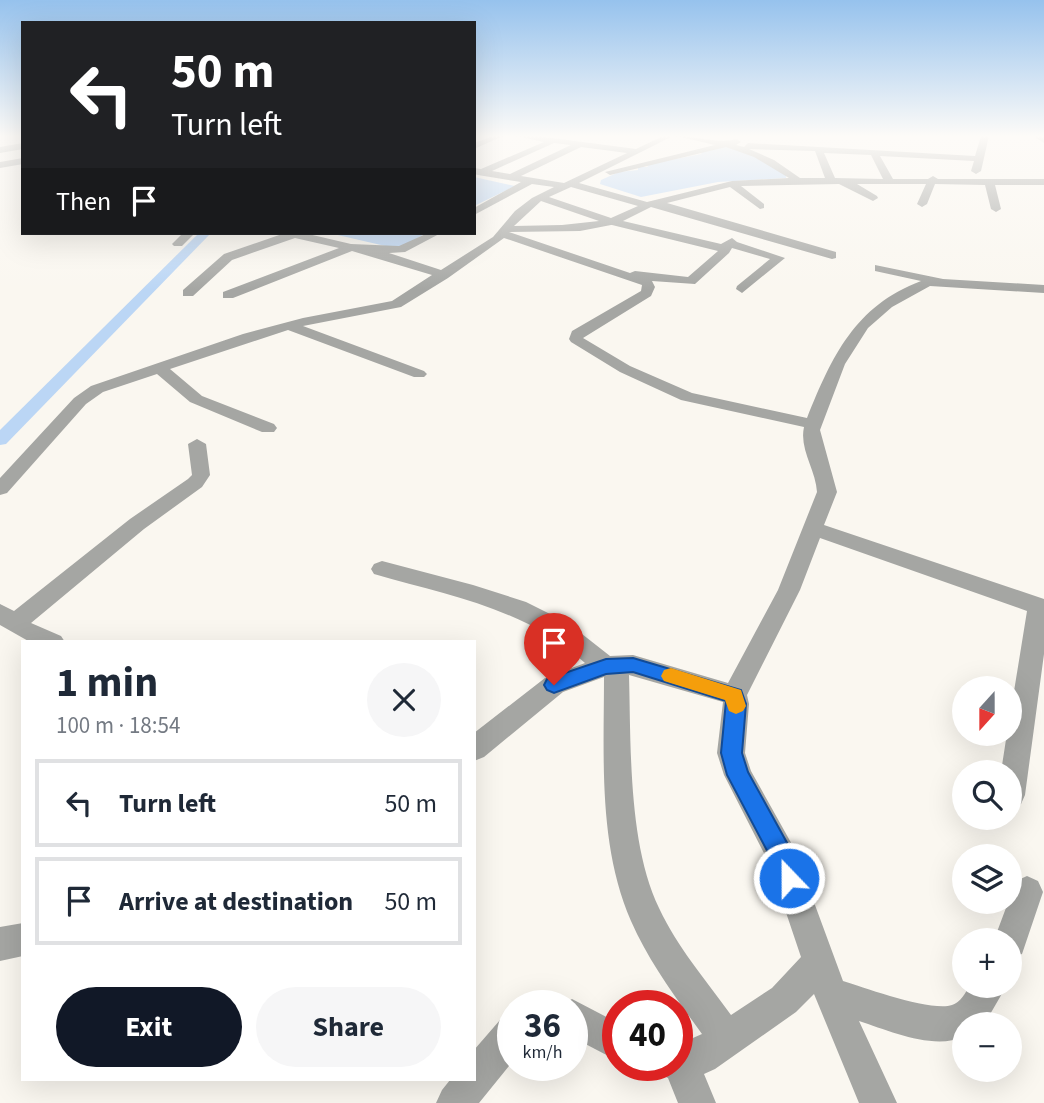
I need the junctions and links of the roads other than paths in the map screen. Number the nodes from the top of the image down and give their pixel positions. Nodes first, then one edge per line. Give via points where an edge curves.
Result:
1 (518, 187) edge
2 (568, 187) edge
3 (578, 187) edge
4 (718, 187) edge
5 (736, 187) edge
6 (856, 187) edge
7 (929, 187) edge
8 (991, 187) edge
9 (541, 198) junction
10 (873, 198) dead end
11 (650, 204) junction
12 (922, 204) dead end
13 (760, 206) dead end
14 (996, 209) dead end
15 (476, 211) edge
16 (612, 222) junction
17 (502, 231) junction
18 (749, 232) junction
19 (187, 235) edge
20 (288, 235) edge
21 (301, 235) edge
22 (432, 235) edge
23 (442, 235) edge
24 (178, 244) dead end
25 (727, 246) junction
26 (352, 247) junction
27 (832, 255) dead end
28 (398, 260) junction
29 (879, 268) dead end
30 (444, 275) junction
31 (626, 275) junction
32 (946, 282) junction
33 (742, 289) dead end
34 (1044, 289) edge
35 (188, 293) dead end
36 (228, 295) dead end
37 (289, 326) junction
38 (158, 367) junction
39 (419, 374) dead end
40 (813, 424) junction
41 (268, 428) dead end
42 (197, 444) dead end
43 (0, 489) edge
44 (813, 528) junction
45 (382, 569) dead end
46 (1042, 607) edge
47 (7, 618) edge
48 (49, 640) edge
49 (611, 666) junction
50 (734, 695) junction
51 (476, 747) edge
52 (1017, 760) edge
53 (1027, 892) dead end
54 (1015, 928) edge
55 (21, 939) edge
56 (0, 944) edge
57 (825, 979) junction
58 (982, 998) edge
59 (726, 1038) junction
60 (497, 1052) edge
61 (693, 1059) edge
62 (476, 1077) edge
63 (472, 1081) edge
64 (687, 1081) edge
65 (455, 1103) edge
66 (697, 1103) edge
67 (878, 1103) edge

1 - 15 street
2 - 9 street
3 - 11 street
4 - 11 street
5 - 13 street
6 - 10 street
7 - 12 street
8 - 14 street
9 - 16 street
9 - 17 street
11 - 16 street
11 - 18 street
16 - 17 street via 575,229
16 - 25 street
17 - 30 street
17 - 31 street
18 - 25 street
18 - 27 street
19 - 24 street
20 - 35 street via 228,257
21 - 26 street
22 - 26 street via 401,250
23 - 28 street
25 - 31 street via 688,282
25 - 33 street via 779,258
26 - 28 street
26 - 36 street
28 - 30 street
29 - 32 street
30 - 37 street via 387,307
31 - 40 street via 647,283 648,290 577,334 581,344 687,397
32 - 34 street
32 - 40 street via 918,285 869,318 838,361
37 - 38 street
37 - 39 street
38 - 41 street via 196,399
38 - 43 street via 111,383 80,401
40 - 44 street via 811,440 827,480
42 - 47 street via 201,475 195,483
44 - 46 street
44 - 50 street via 789,590
45 - 49 street via 534,614
46 - 52 street
47 - 48 street
49 - 50 street via 633,665
49 - 51 street via 554,685
49 - 59 street via 618,794 643,911 663,950
50 - 57 street via 731,753 738,775 783,859
53 - 54 street
55 - 56 street
57 - 58 street via 944,1025 959,1022
57 - 59 street
57 - 67 street
59 - 61 street
60 - 62 street
63 - 65 street
64 - 66 street

